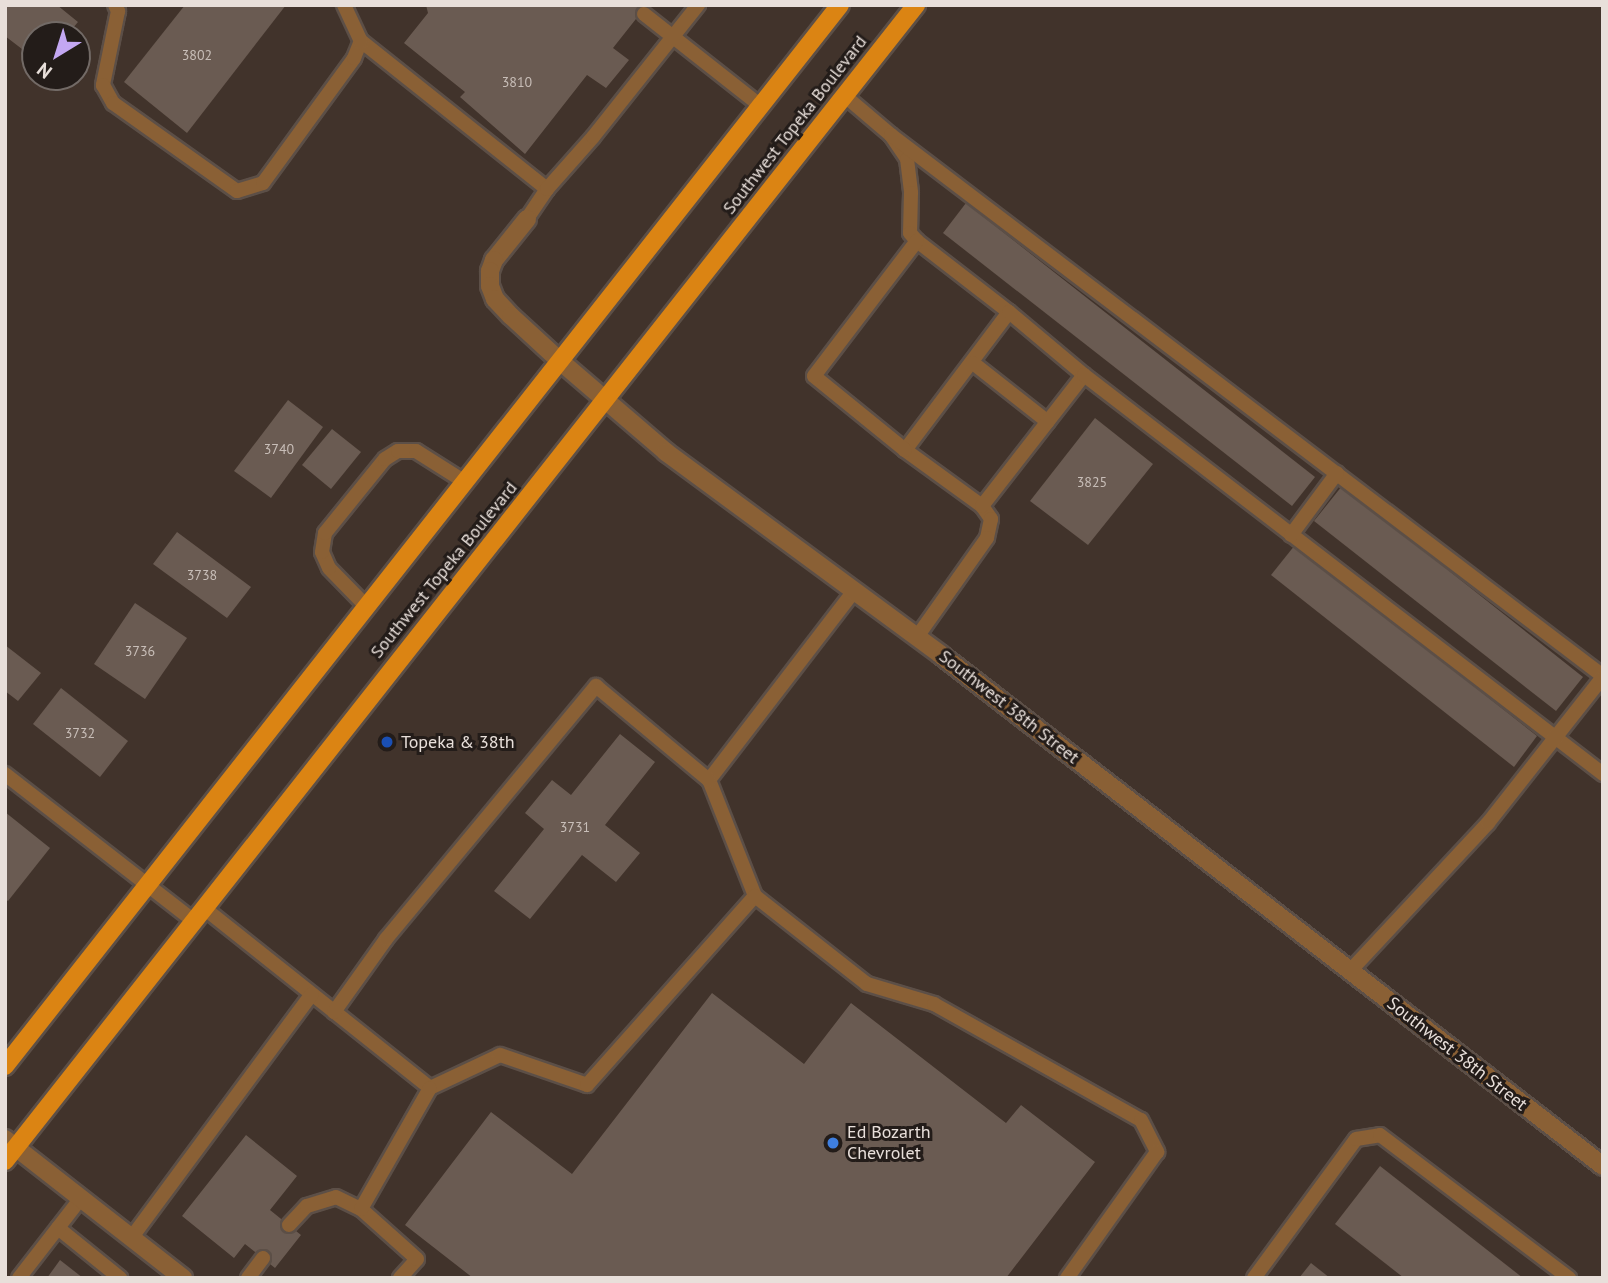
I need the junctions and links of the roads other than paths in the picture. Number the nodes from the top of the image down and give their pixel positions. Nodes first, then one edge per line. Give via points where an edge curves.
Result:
1 (115, 5) edge
2 (344, 5) edge
3 (698, 5) edge
4 (840, 5) edge
5 (916, 5) edge
6 (644, 14) dead end
7 (672, 37) junction
8 (361, 41) junction
9 (845, 96) junction
10 (761, 106) junction
11 (891, 135) junction
12 (547, 189) junction
13 (527, 219) joint
14 (917, 242) junction
15 (1009, 312) junction
16 (560, 361) junction
17 (973, 363) junction
18 (1084, 375) junction
19 (607, 400) junction
20 (1048, 422) junction
21 (905, 450) junction
22 (1337, 473) junction
23 (465, 482) junction
24 (982, 506) junction
25 (1291, 535) junction
26 (854, 591) junction
27 (367, 607) junction
28 (917, 637) junction
29 (1603, 677) edge
30 (1557, 738) junction
31 (5, 774) edge
32 (1603, 774) edge
33 (709, 780) junction
34 (148, 884) junction
35 (755, 896) junction
36 (199, 915) junction
37 (1350, 971) junction
38 (312, 994) junction
39 (334, 1012) junction
40 (5, 1066) edge
41 (430, 1087) junction
42 (9, 1149) edge
43 (1603, 1166) edge
44 (81, 1198) junction
45 (361, 1209) junction
46 (289, 1225) dead end
47 (58, 1228) junction
48 (132, 1237) junction
49 (263, 1258) dead end
50 (19, 1278) edge
51 (120, 1278) edge
52 (183, 1278) edge
53 (248, 1278) edge
54 (400, 1278) edge
55 (1067, 1278) edge
56 (1254, 1278) edge
57 (1569, 1278) edge

1 - 8 lane via 118,11 103,85 113,103 237,191 263,183 354,58
2 - 8 lane
3 - 7 lane
4 - 10 main road, Southwest Topeka Boulevard
5 - 9 main road, Southwest Topeka Boulevard
6 - 7 lane
7 - 10 lane
7 - 12 lane
8 - 12 lane
9 - 11 lane
9 - 19 main road, Southwest Topeka Boulevard
10 - 16 main road, Southwest Topeka Boulevard
11 - 14 lane via 907,159 911,233
11 - 22 lane
12 - 13 lane
13 - 16 street, Southwest 38th Street via 494,260 490,286 503,308
14 - 15 lane
14 - 21 lane via 814,376
15 - 17 lane
15 - 18 lane
16 - 19 street, Southwest 38th Street
16 - 23 main road, Southwest Topeka Boulevard
17 - 20 lane
17 - 21 lane
18 - 20 lane
18 - 25 lane
19 - 26 street, Southwest 38th Street via 666,452
19 - 36 main road, Southwest Topeka Boulevard
20 - 24 lane
21 - 24 lane
22 - 25 lane
22 - 29 lane
23 - 27 main road, Southwest Topeka Boulevard
23 - 27 lane via 416,451 398,451 385,459 325,533 322,552 329,568
24 - 28 lane via 991,519 987,538
25 - 30 lane
26 - 28 street, Southwest 38th Street
26 - 33 lane
27 - 34 main road, Southwest Topeka Boulevard
28 - 37 street, Southwest 38th Street
29 - 30 lane
30 - 32 lane
30 - 37 lane via 1488,823
31 - 34 lane
33 - 35 lane
33 - 39 lane via 596,686 386,939
34 - 36 lane
34 - 40 main road, Southwest Topeka Boulevard
35 - 41 lane via 587,1085 500,1055
35 - 55 lane via 867,984 934,1003 1141,1120 1157,1152
36 - 38 lane
36 - 42 main road, Southwest Topeka Boulevard
37 - 43 street, Southwest 38th Street
38 - 39 lane
38 - 48 lane
39 - 41 lane
41 - 45 lane
42 - 44 street
44 - 47 lane
44 - 48 street
45 - 46 lane via 336,1197 307,1206
45 - 54 lane via 416,1259
47 - 50 lane
47 - 51 lane
48 - 52 street
49 - 53 lane
56 - 57 lane via 1356,1139 1380,1135

